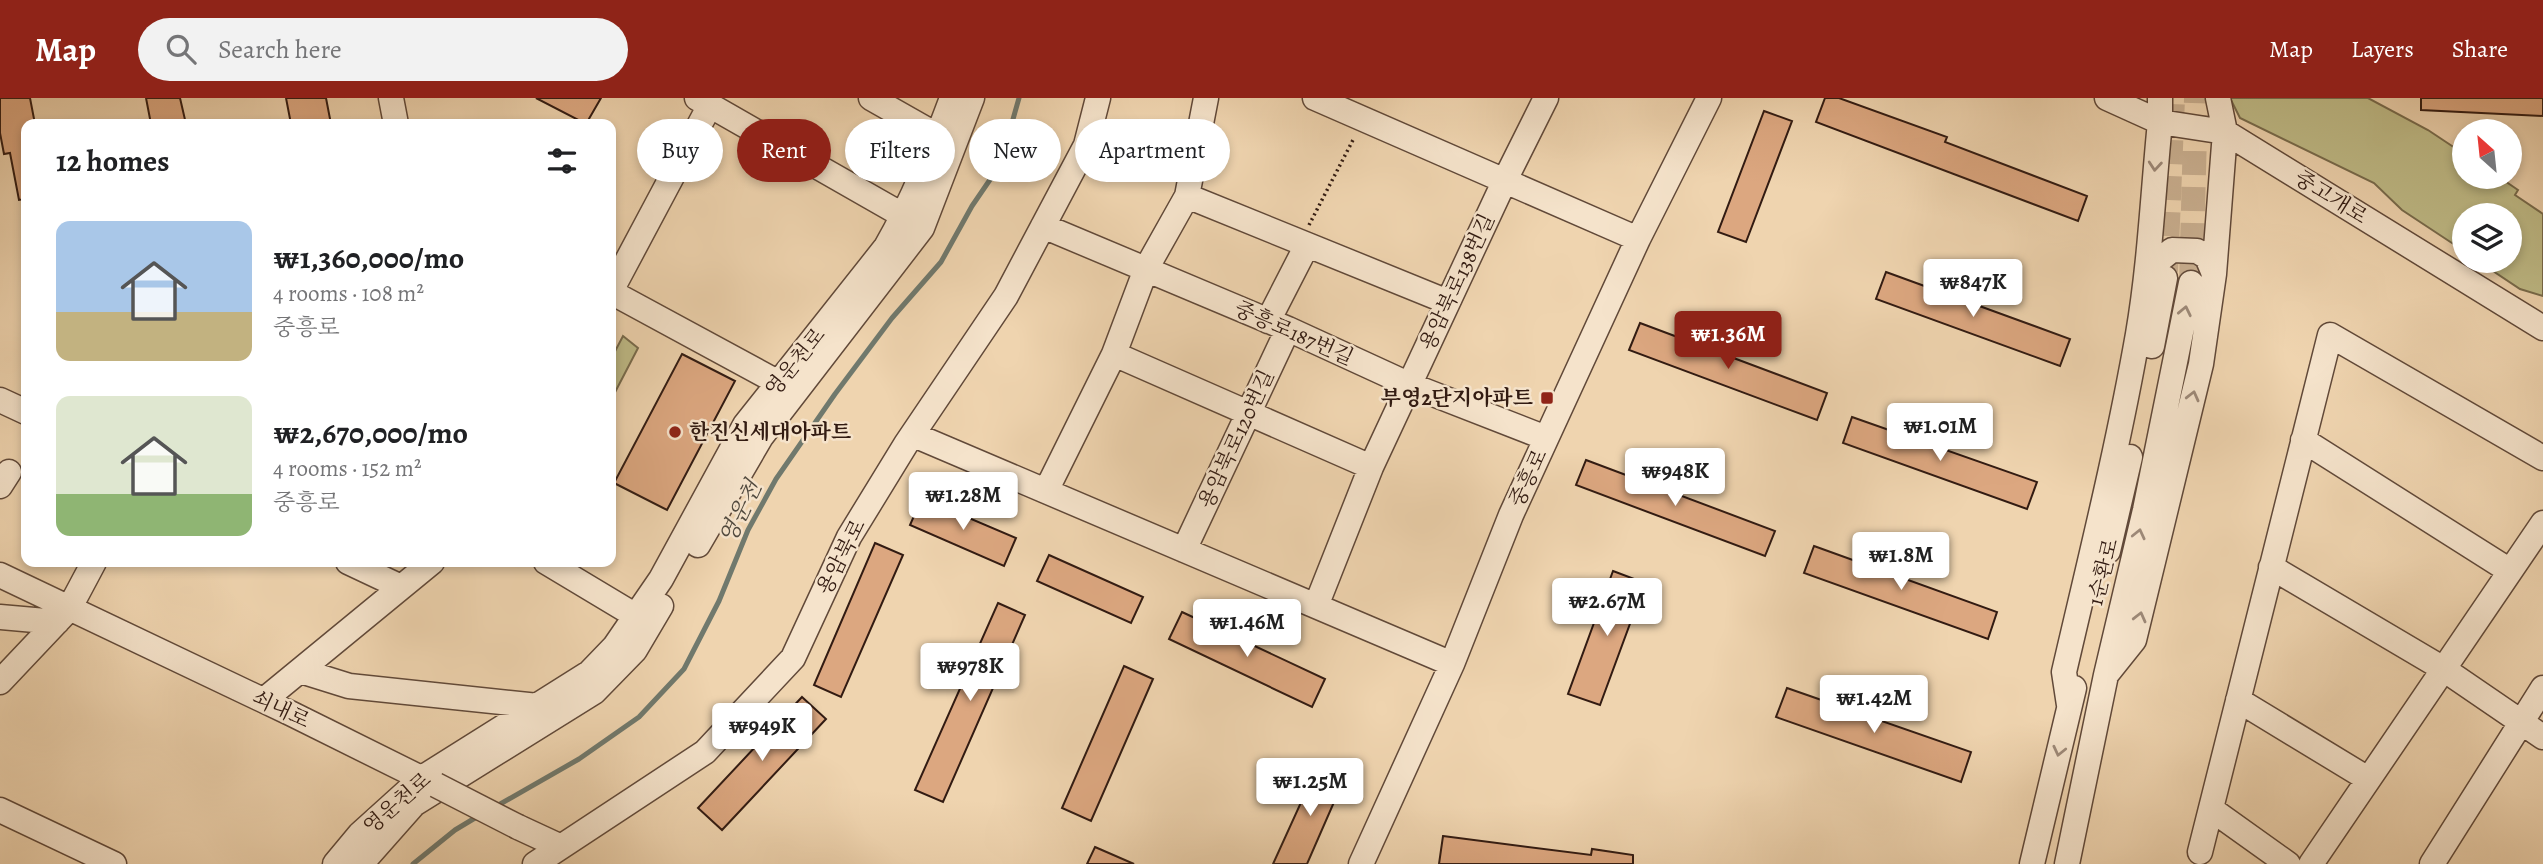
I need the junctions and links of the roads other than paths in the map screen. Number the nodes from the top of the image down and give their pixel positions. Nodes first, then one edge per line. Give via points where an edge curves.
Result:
1 (391, 98) edge
2 (871, 98) edge
3 (952, 98) edge
4 (972, 98) edge
5 (1098, 98) edge
6 (1206, 98) edge
7 (1315, 98) edge
8 (1546, 98) edge
9 (1709, 98) edge
10 (2107, 98) edge
11 (2218, 98) edge
12 (711, 103) edge
13 (2160, 110) edge
14 (395, 119) edge
15 (908, 119) edge
16 (944, 119) edge
17 (2225, 132) junction
18 (1505, 180) junction
19 (918, 182) edge
20 (1188, 196) junction
21 (904, 216) junction
22 (1043, 226) junction
23 (1638, 239) junction
24 (1304, 244) junction
25 (1146, 269) junction
26 (2214, 274) junction
27 (2156, 278) junction
28 (616, 282) edge
29 (2191, 283) tunnel mouth
30 (616, 294) edge
31 (1448, 302) junction
32 (1278, 325) junction
33 (2543, 328) edge
34 (1114, 354) junction
35 (779, 383) junction
36 (1410, 385) junction
37 (0, 400) edge
38 (21, 410) edge
39 (1248, 413) junction
40 (914, 435) junction
41 (1546, 438) junction
42 (2303, 440) junction
43 (2543, 458) edge
44 (1371, 467) junction
45 (1046, 491) junction
46 (2543, 523) edge
47 (1184, 550) junction
48 (91, 567) edge
49 (359, 567) edge
50 (426, 567) edge
51 (555, 567) edge
52 (2271, 567) junction
53 (2510, 571) junction
54 (0, 575) edge
55 (401, 587) junction
56 (1316, 606) junction
57 (63, 615) junction
58 (636, 616) junction
59 (0, 617) edge
60 (1452, 664) junction
61 (2442, 668) junction
62 (300, 671) junction
63 (2106, 675) junction
64 (0, 682) edge
65 (2543, 688) edge
66 (264, 700) junction
67 (2238, 700) junction
68 (538, 706) junction
69 (2522, 723) junction
70 (2543, 737) edge
71 (2368, 779) junction
72 (429, 781) junction
73 (2211, 809) junction
74 (0, 810) edge
75 (559, 846) junction
76 (2200, 852) dead end
77 (114, 864) edge
78 (335, 864) edge
79 (361, 864) edge
80 (535, 864) edge
81 (1361, 864) edge
82 (2032, 864) edge
83 (2067, 864) edge
84 (2288, 864) edge
85 (2311, 864) edge
86 (2432, 864) edge

1 - 14 street
2 - 15 street
3 - 16 street, 영운천로
4 - 79 street via 922,228 761,438 635,650 594,692 414,804
5 - 22 street, 용암북로 via 1086,145
6 - 20 street
7 - 18 street
8 - 18 street, 용암북로138번길
9 - 23 street, 중흥로
10 - 13 street, 중고개로
11 - 17 street
12 - 21 street
12 - 28 street
13 - 17 street, 중고개로
13 -> 27 street
17 - 26 street
17 - 33 street, 중고개로
18 - 23 street
18 - 31 street, 용암북로138번길
19 - 21 street, 영운천로
20 - 24 street
20 - 25 street
21 - 35 street, 영운천로 via 886,247
22 - 25 street, 중흥로187번길
22 - 40 street, 용암북로 via 1006,296
23 - 41 street, 중흥로
24 - 31 street
24 - 32 street
25 - 32 street, 중흥로187번길
25 - 34 street
26 - 27 street via 2207,257 2197,251 2172,250 2157,262
63 -> 26 street via 2134,639 2201,364
27 -> 82 street via 2138,334 2064,672 2069,705
63 -> 29 street, 1순환로
30 - 35 street
31 - 36 street, 용암북로138번길
32 - 36 street, 중흥로187번길
32 - 39 street, 용암북로120번길
34 - 39 street
34 - 45 street
35 - 58 street, 영운천로 via 744,425 661,579
36 - 41 street, 중흥로187번길
36 - 44 street
37 - 38 street
39 - 44 street
39 - 47 street, 용암북로120번길
40 - 45 street
40 - 75 street, 용암북로 via 849,537 793,658 705,752
41 - 60 street, 중흥로
42 - 43 street via 2329,335
42 - 52 street
42 - 53 street
44 - 56 street
45 - 47 street
46 - 53 street
47 - 56 street
48 - 57 street
49 - 55 street
50 - 55 street
51 - 58 street
52 - 61 street
52 - 67 street
53 - 61 street
54 - 57 street, 쇠내로
55 - 62 street
56 - 60 street
57 - 59 street
57 - 64 street
57 - 66 street, 쇠내로
58 - 68 street, 영운천로 via 589,673
60 - 81 street, 중흥로
61 - 69 street
61 - 71 street
62 - 66 street
62 - 68 street via 349,686
63 - 83 street, 1순환로
65 - 69 street
66 - 72 street, 쇠내로
67 - 71 street
67 - 73 street
68 - 72 street, 영운천로
69 - 70 street
69 - 86 street
71 - 85 street
72 - 75 street, 쇠내로, bridge
72 - 78 street, 영운천로 via 360,834
73 - 76 street
73 - 84 street
74 - 77 street
75 - 80 street, 용암북로

